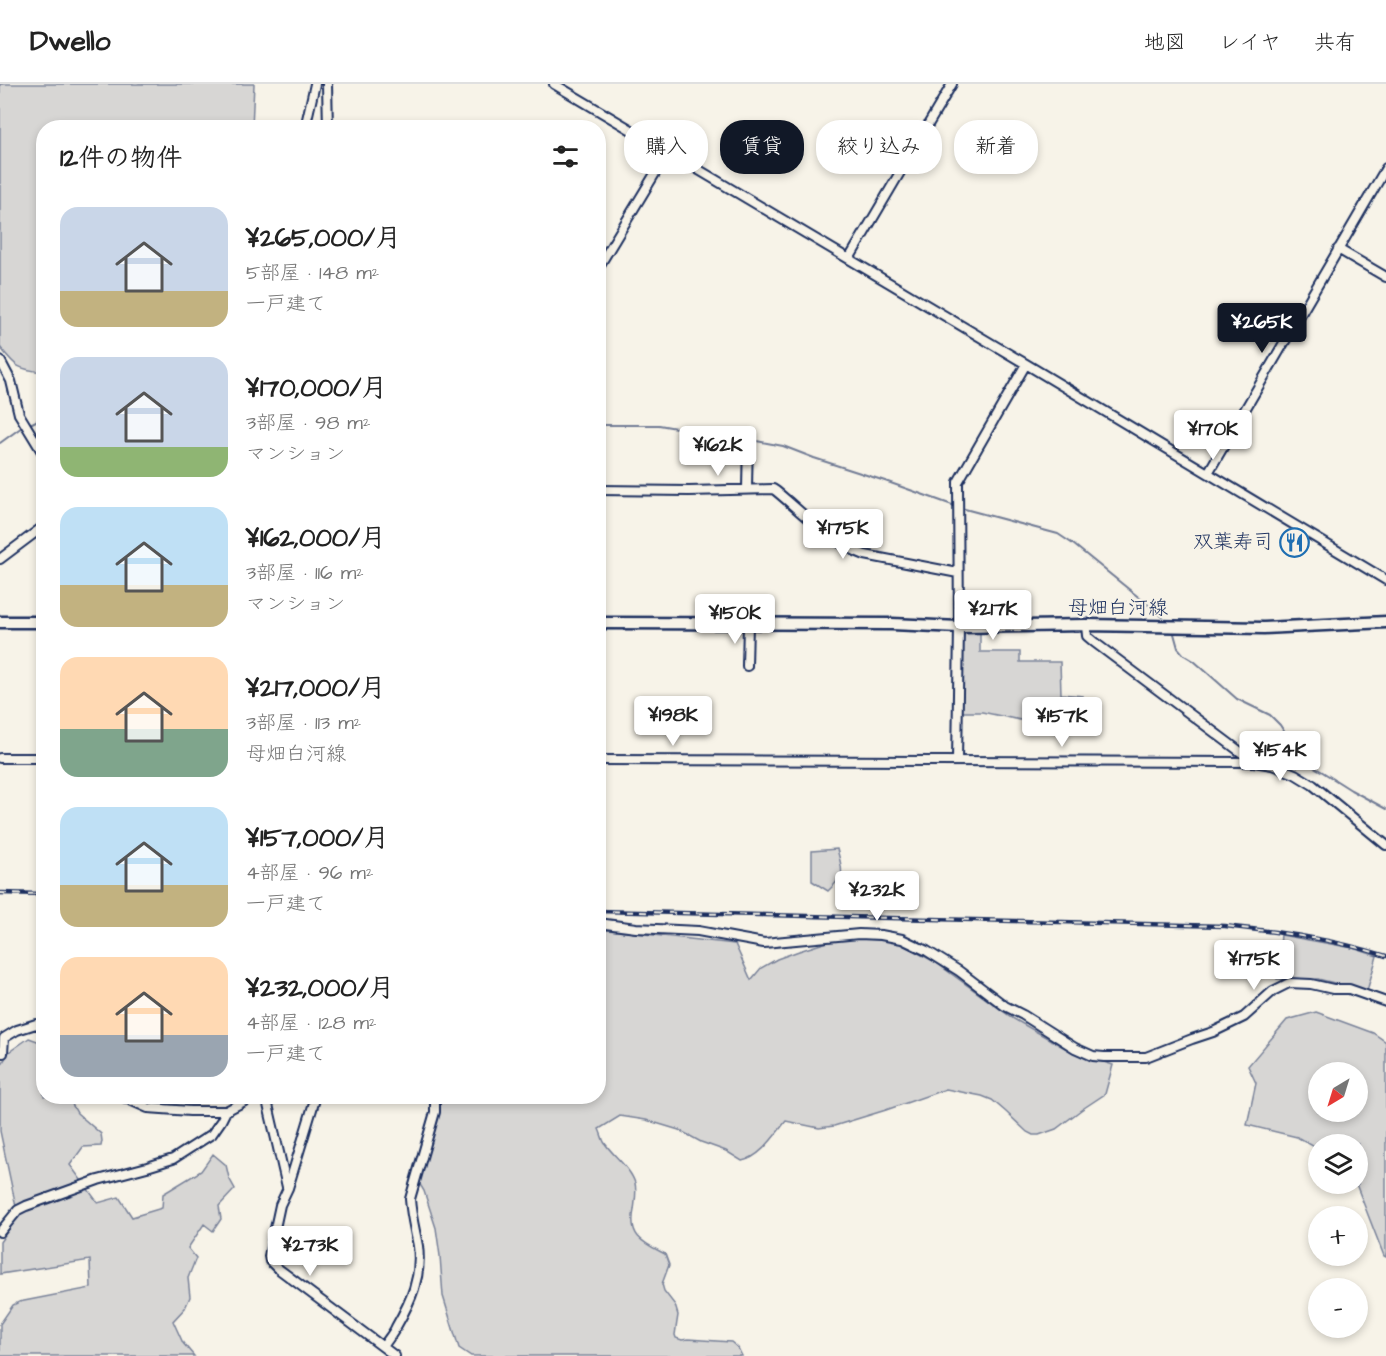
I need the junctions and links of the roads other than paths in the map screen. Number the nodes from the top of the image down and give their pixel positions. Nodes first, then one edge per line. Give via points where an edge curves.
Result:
1 (315, 84) edge
2 (327, 84) edge
3 (554, 84) edge
4 (952, 84) edge
5 (307, 120) edge
6 (328, 120) edge
7 (624, 126) edge
8 (1386, 168) edge
9 (655, 174) edge
10 (705, 174) edge
11 (1338, 249) junction
12 (606, 255) edge
13 (849, 259) junction
14 (1386, 277) edge
15 (0, 360) edge
16 (1026, 364) junction
17 (748, 437) dead end
18 (36, 442) edge
19 (1208, 473) junction
20 (747, 489) junction
21 (606, 490) edge
22 (36, 532) edge
23 (0, 559) edge
24 (958, 573) junction
25 (1386, 580) edge
26 (0, 622) edge
27 (36, 622) edge
28 (1386, 622) edge
29 (606, 623) edge
30 (748, 624) junction
31 (1086, 625) junction
32 (959, 627) junction
33 (747, 666) dead end
34 (0, 758) edge
35 (36, 758) edge
36 (606, 760) edge
37 (957, 761) junction
38 (1254, 762) junction
39 (1386, 846) edge
40 (606, 924) edge
41 (1386, 1002) edge
42 (36, 1024) edge
43 (3, 1053) dead end
44 (139, 1104) edge
45 (239, 1104) edge
46 (268, 1104) edge
47 (314, 1104) edge
48 (435, 1104) edge
49 (226, 1111) junction
50 (288, 1188) junction
51 (0, 1232) edge
52 (383, 1347) junction
53 (394, 1356) edge

1 - 5 street
2 - 6 street
3 - 7 street
4 - 13 street
8 - 11 street
9 - 12 street
10 - 13 street
11 - 14 street
11 - 19 street
13 - 16 street
15 - 18 street via 12,381 19,414
16 - 19 street
16 - 24 street via 958,483
17 - 20 street
19 - 25 street
20 - 21 street
20 - 24 street via 773,489 854,551
22 - 23 street
24 - 32 street
26 - 27 main road
28 - 31 main road, 母畑白河線 via 1264,628
29 - 30 main road, 母畑白河線
30 - 32 main road, 母畑白河線
30 - 33 street
31 - 32 main road, 母畑白河線
31 - 38 street via 1087,636 1094,642
32 - 37 street
34 - 35 street
36 - 37 street
37 - 38 street
38 - 39 street via 1272,765 1313,785
40 - 41 street via 699,931 764,943 859,934 902,939 958,971 1005,1006 1093,1056 1146,1057 1214,1032 1244,1017 1273,991 1289,983 1348,989
42 - 43 street via 4,1038
44 - 49 street via 148,1108
45 - 49 street
46 - 50 street
47 - 50 street
48 - 52 street via 410,1199 418,1276 396,1329
49 - 51 street via 212,1134 173,1158 26,1206
50 - 52 street via 280,1205 270,1262
52 - 53 street

